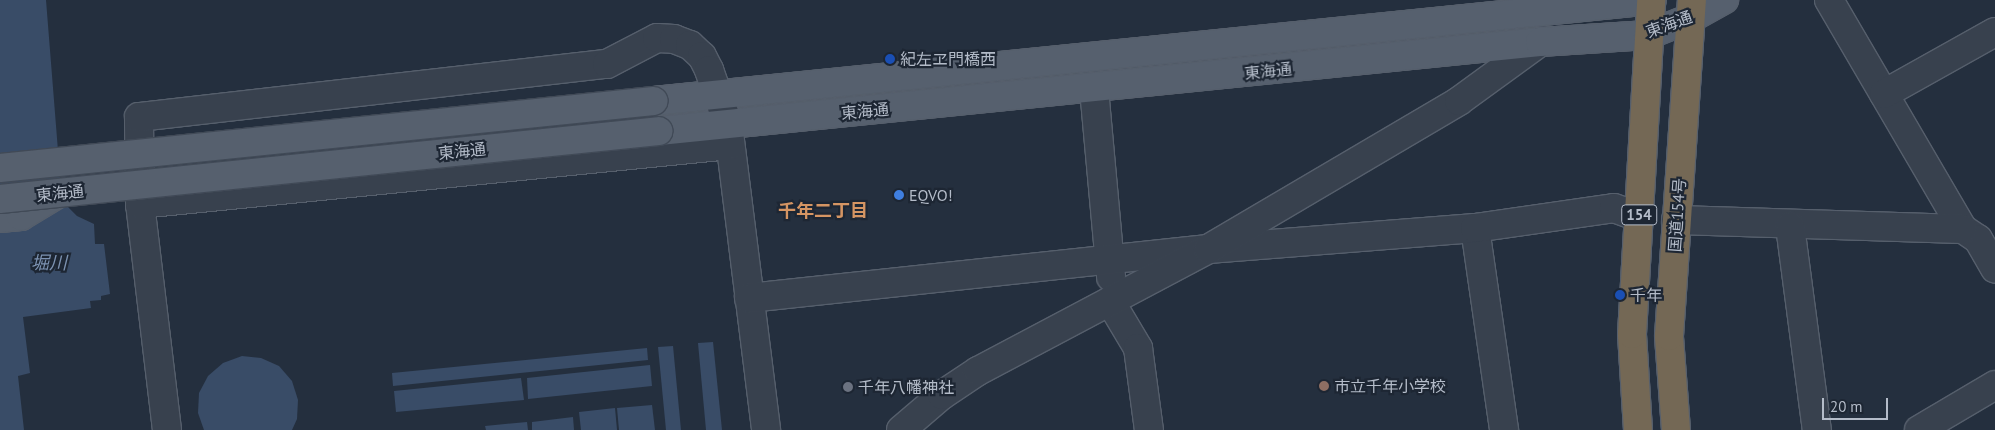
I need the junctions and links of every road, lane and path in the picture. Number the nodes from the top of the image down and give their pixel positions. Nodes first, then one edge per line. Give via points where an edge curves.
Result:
1 (1652, 0) edge
2 (1724, 0) edge
3 (1829, 0) edge
4 (1691, 9) edge
5 (1995, 32) edge
6 (1648, 35) junction
7 (1540, 42) junction
8 (1094, 89) junction
9 (1884, 94) junction
10 (718, 95) junction
11 (729, 134) junction
12 (0, 157) edge
13 (61, 162) junction
14 (0, 168) edge
15 (59, 193) junction
16 (0, 199) edge
17 (140, 204) junction
18 (1639, 217) junction
19 (0, 218) edge
20 (1676, 220) junction
21 (1790, 226) junction
22 (1475, 228) junction
23 (1979, 232) edge
24 (1208, 249) junction
25 (1109, 259) junction
26 (1995, 268) edge
27 (749, 298) junction
28 (1112, 300) junction
29 (1995, 385) edge
30 (167, 430) edge
31 (766, 430) edge
32 (901, 430) edge
33 (1149, 430) edge
34 (1504, 430) edge
35 (1638, 430) edge
36 (1676, 430) edge
37 (1817, 430) edge
38 (1920, 430) edge

1 - 6 highway, 154
1 - 10 main road, 東海通
2 - 4 main road, 東海通
3 - 9 street
4 - 6 main road, 東海通
4 - 20 highway, 国道154号 / 154
5 - 9 street
6 - 7 main road, 東海通
6 - 18 highway, 154
7 - 8 main road, 東海通
7 - 24 street via 1459,101
8 - 11 main road, 東海通
8 - 25 street
9 - 23 street
10 - 11 street
10 - 13 main road, 東海通, bridge
10 - 17 street via 702,56 690,44 656,38 607,64 139,117
11 - 15 main road, 東海通, bridge via 658,131
11 - 17 street
11 - 27 street
12 - 13 main road, bridge
13 - 14 main road, 東海通, bridge
15 - 16 main road, 東海通, bridge
15 - 19 main road via 21,216
17 - 30 street
18 - 22 street via 1614,208
18 - 35 highway, 154 via 1632,334
20 - 21 street
20 - 36 highway, 国道154号 / 154 via 1669,336
21 - 23 street
21 - 37 street
22 - 24 street
22 - 34 street
23 - 26 street
24 - 25 street
24 - 28 street
25 - 27 street
25 - 28 street
27 - 31 street
28 - 32 street via 978,371 942,395
28 - 33 street via 1138,348
29 - 38 street

